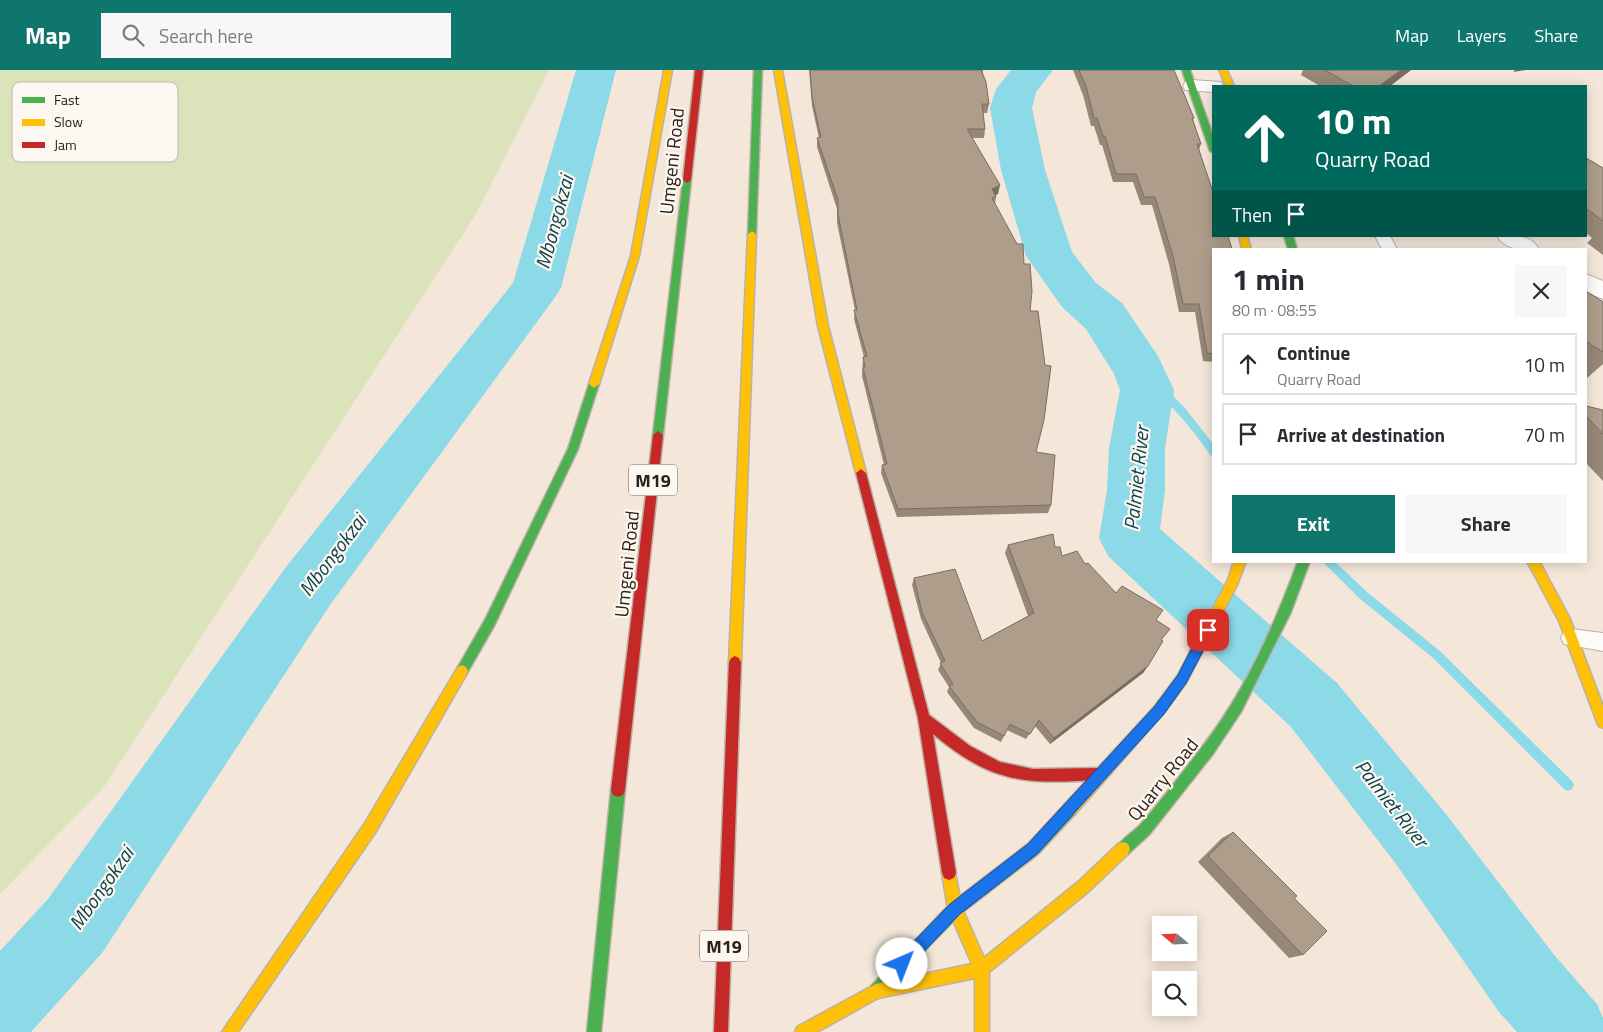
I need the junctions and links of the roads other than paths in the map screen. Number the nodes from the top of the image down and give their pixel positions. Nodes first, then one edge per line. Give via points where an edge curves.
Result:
1 (668, 70) edge
2 (699, 70) edge
3 (758, 70) edge
4 (778, 70) edge
5 (1223, 70) edge
6 (1189, 78) edge
7 (1212, 85) edge
8 (1230, 85) edge
9 (1212, 145) edge
10 (1383, 237) edge
11 (1510, 237) edge
12 (1389, 248) edge
13 (1526, 248) edge
14 (1587, 283) edge
15 (1603, 291) edge
16 (1239, 563) edge
17 (1303, 563) edge
18 (1534, 563) edge
19 (1571, 638) junction
20 (1603, 642) edge
21 (924, 718) junction
22 (1603, 722) edge
23 (1100, 774) junction
24 (955, 909) junction
25 (982, 969) junction
26 (876, 992) junction
27 (229, 1032) edge
28 (594, 1032) edge
29 (721, 1032) edge
30 (802, 1032) edge
31 (982, 1032) edge

1 - 27 main road via 635,256 573,449 490,622 370,828
2 - 28 main road, Umgeni Road / M19
3 - 29 main road, M19
4 - 21 main road via 823,326
5 - 8 main road
6 - 7 street
6 - 9 main road
10 - 12 lane
11 - 13 street
14 - 15 street
16 - 23 main road via 1182,679 1159,710
17 - 25 main road, Quarry Road via 1285,612 1237,708 1208,750 1144,830 1083,887
18 - 19 main road via 1547,583
19 - 20 lane
19 - 22 main road
21 - 23 main road via 962,750 1001,770 1039,776
21 - 24 main road
23 - 24 main road via 1033,849
24 - 25 main road
24 - 26 main road
25 - 26 main road
25 - 31 main road
26 - 30 main road

